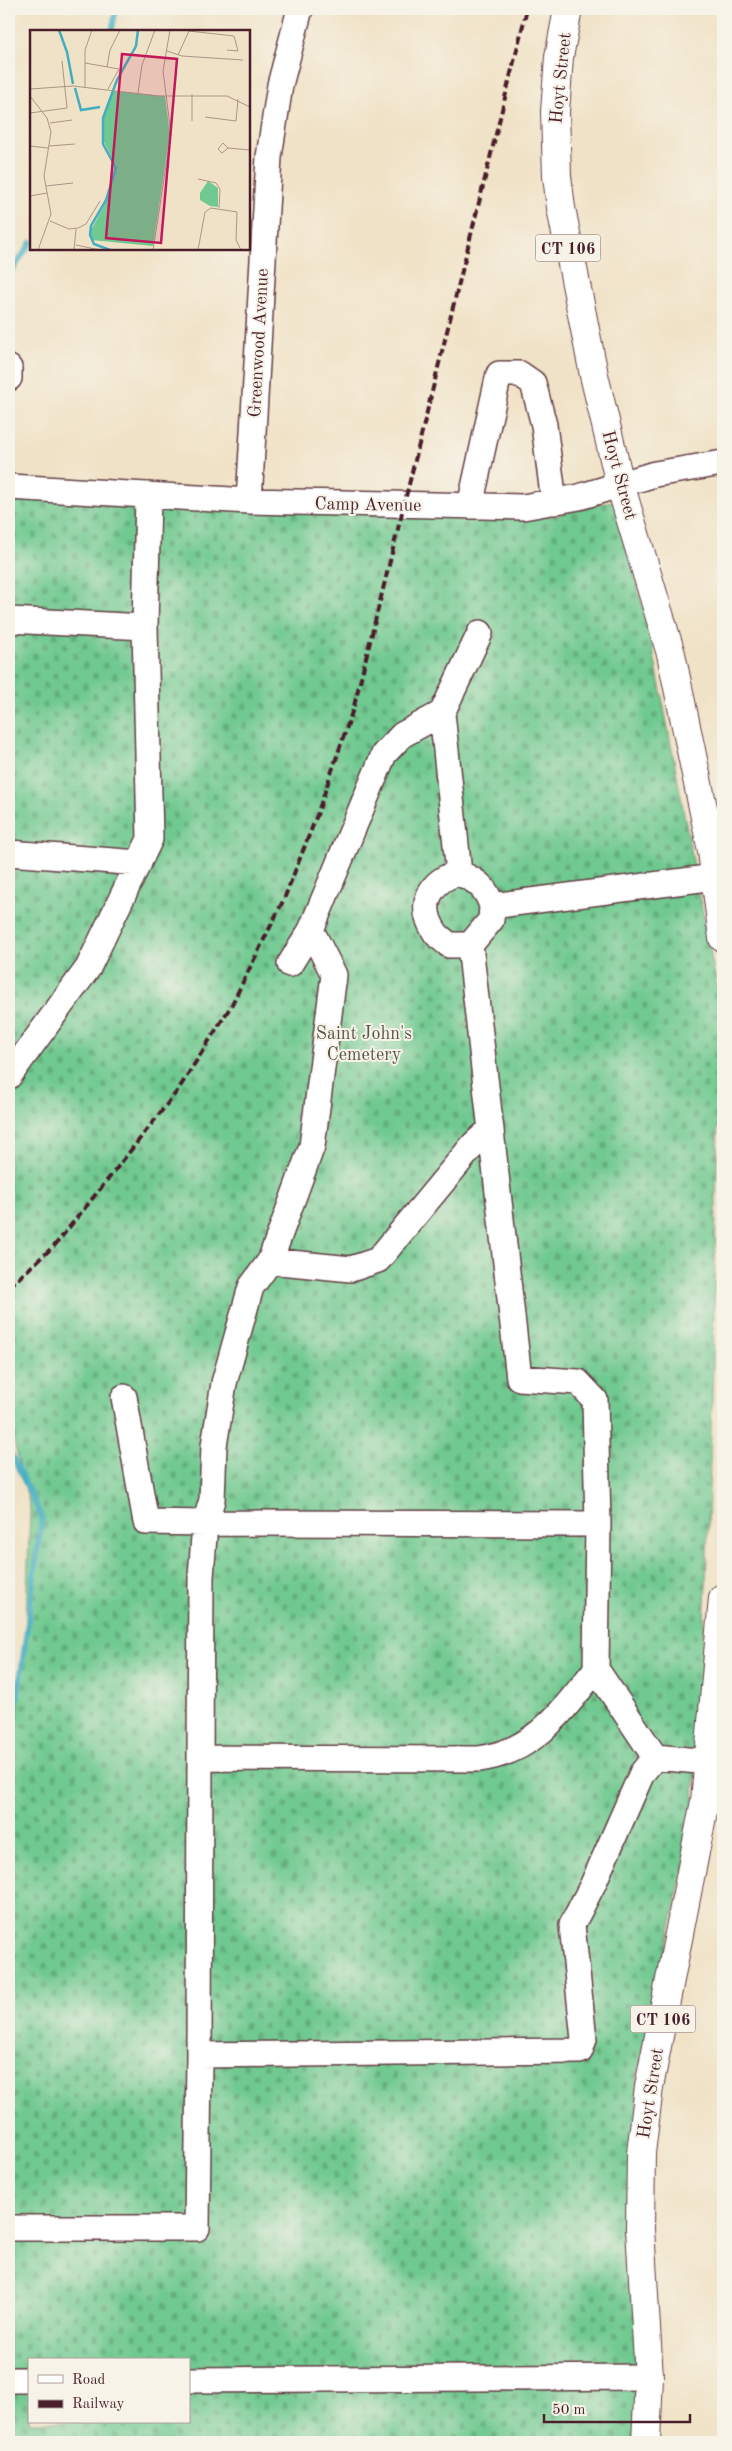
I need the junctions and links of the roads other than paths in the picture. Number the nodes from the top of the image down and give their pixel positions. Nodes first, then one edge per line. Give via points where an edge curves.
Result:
1 (300, 9) edge
2 (568, 9) edge
3 (9, 368) edge
4 (9, 378) edge
5 (723, 463) edge
6 (620, 484) junction
7 (9, 487) edge
8 (148, 495) junction
9 (248, 501) junction
10 (554, 502) junction
11 (470, 506) junction
12 (9, 620) edge
13 (145, 627) junction
14 (480, 633) dead end
15 (442, 713) junction
16 (9, 853) edge
17 (139, 863) junction
18 (459, 873) junction
19 (715, 877) junction
20 (492, 906) junction
21 (311, 930) junction
22 (723, 938) edge
23 (470, 945) junction
24 (290, 964) dead end
25 (9, 1076) edge
26 (491, 1129) junction
27 (270, 1261) junction
28 (124, 1398) dead end
29 (205, 1523) junction
30 (598, 1524) junction
31 (723, 1598) edge
32 (596, 1669) junction
33 (655, 1757) junction
34 (200, 1758) junction
35 (709, 1762) junction
36 (199, 2055) junction
37 (9, 2228) edge
38 (649, 2377) junction
39 (9, 2380) edge
40 (28, 2380) edge
41 (190, 2380) edge
42 (646, 2442) edge

1 - 9 street, Greenwood Avenue via 280,85 269,156
2 - 6 main road, Hoyt Street / CT 106 via 559,57 556,176 594,375
3 - 4 street
5 - 6 street, Camp Avenue via 655,474
6 - 10 street, Camp Avenue
6 - 19 main road, Hoyt Street / CT 106 via 671,654
7 - 8 street, Camp Avenue
8 - 9 street, Camp Avenue
8 - 13 street
9 - 11 street, Camp Avenue
10 - 11 street, Camp Avenue via 523,507
10 - 11 street via 544,424 533,384 520,374 498,374
12 - 13 street
13 - 17 street via 150,839
14 - 15 street
15 - 18 street
15 - 21 street via 402,735 384,754
16 - 17 street
17 - 25 street via 88,968
18 - 20 street via 476,880 488,894
18 - 23 street via 446,876 434,887 427,898 428,914 435,932 449,945
19 - 20 street
19 - 22 main road, Hoyt Street / CT 106
20 - 23 street via 491,920
21 - 24 street
21 - 27 street via 334,975 312,1146
23 - 26 street
26 - 27 street via 474,1144 378,1260 351,1268
26 - 30 street via 519,1378 578,1382 595,1400
27 - 29 street via 251,1287 224,1383 217,1416 212,1500
28 - 29 street via 146,1522
29 - 30 street
29 - 34 street via 201,1577
30 - 32 street
31 - 35 main road, Hoyt Street / CT 106
32 - 33 street
32 - 34 street via 555,1720 537,1736 496,1756 479,1759
33 - 35 street
33 - 36 street via 642,1773 594,1884 572,1925 584,2038 580,2051
34 - 36 street
35 - 38 main road, Hoyt Street / CT 106 via 705,1801 649,2086 641,2153 640,2229
36 - 37 street via 197,2228
38 - 41 street
38 - 42 main road, Hoyt Street / CT 106
39 - 40 street

